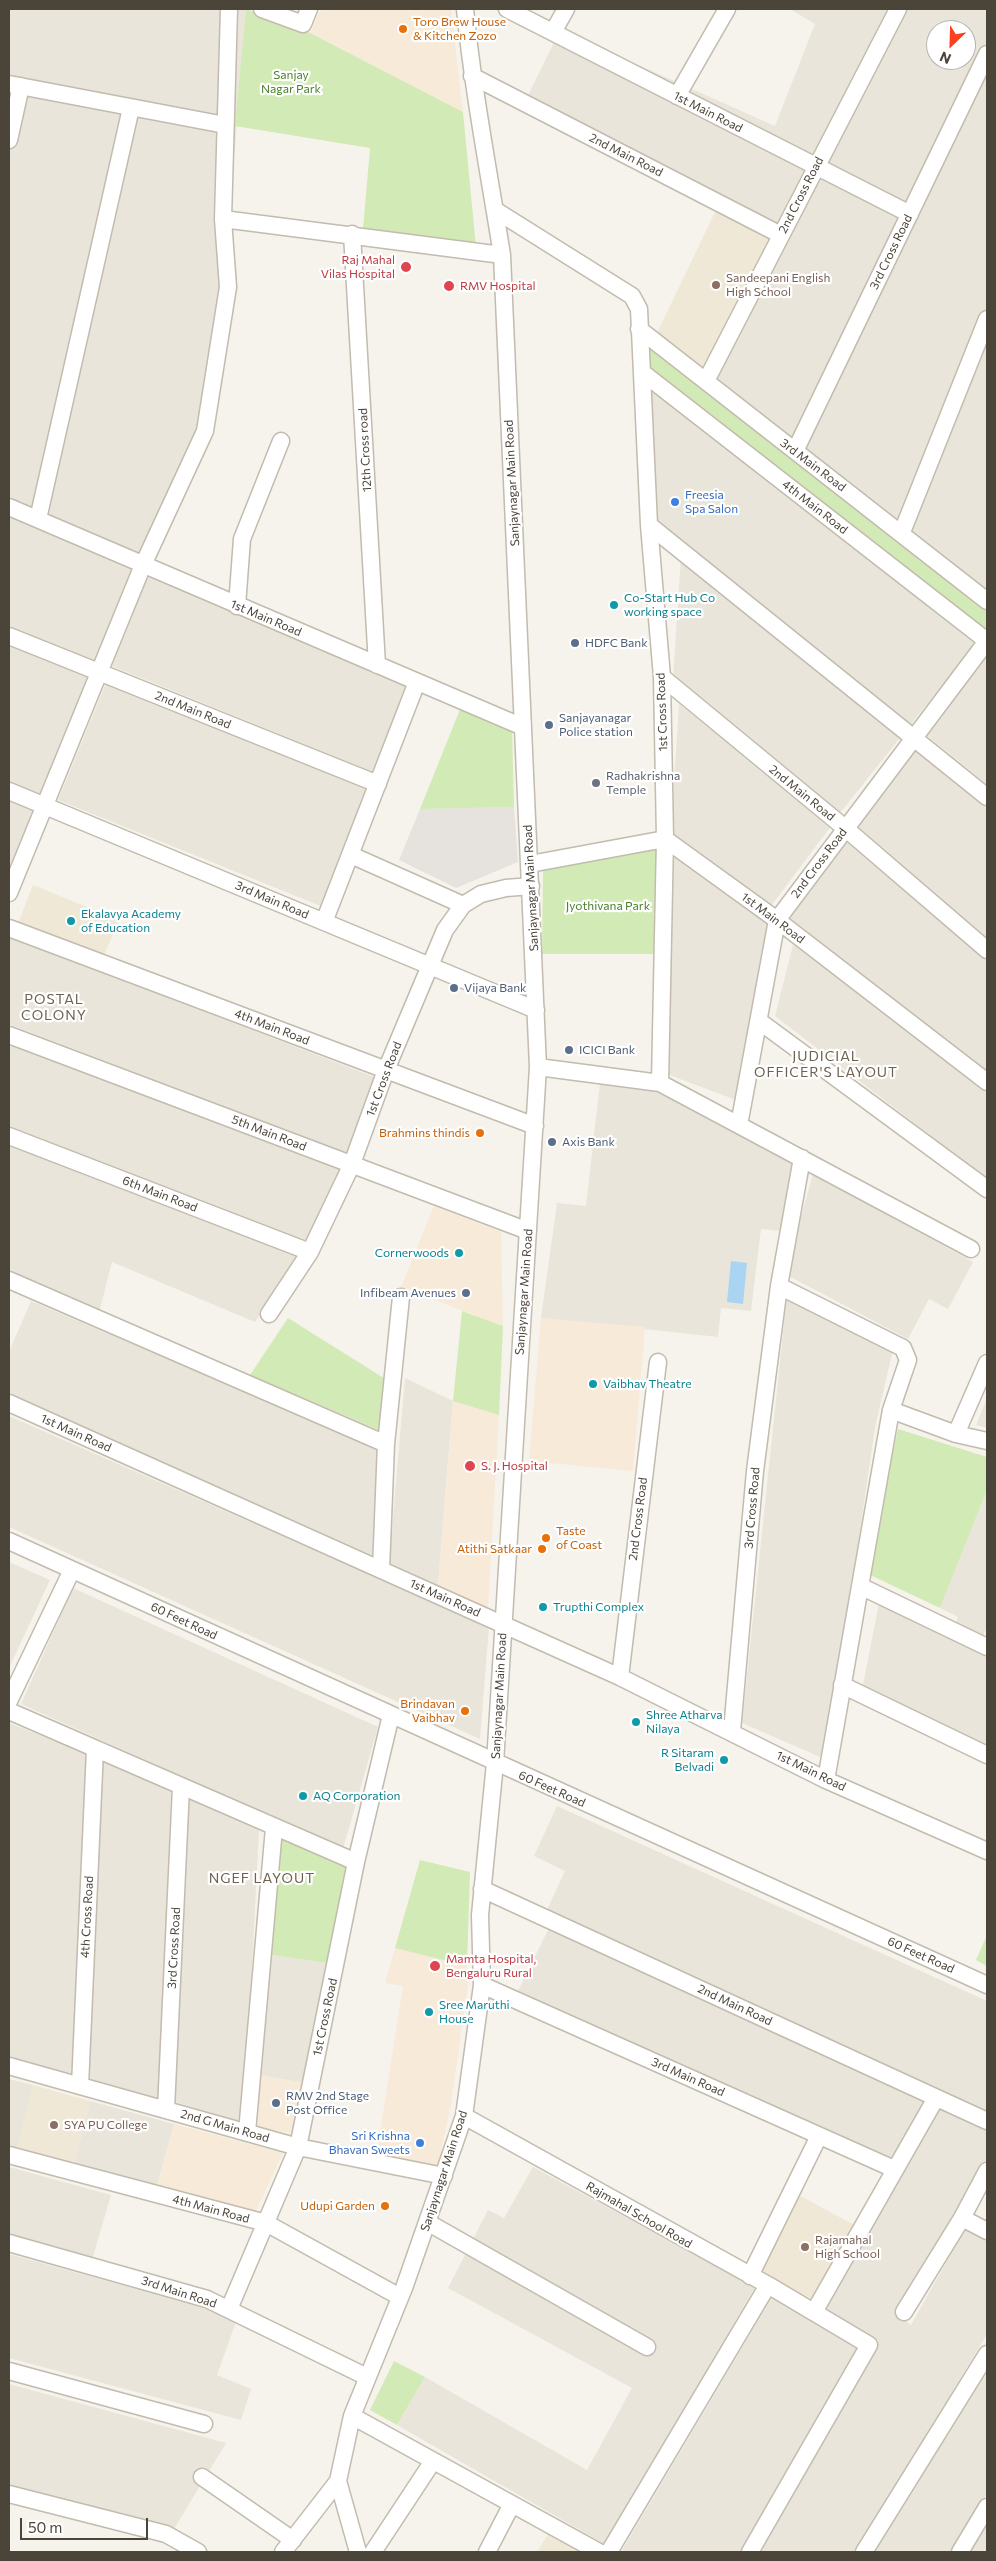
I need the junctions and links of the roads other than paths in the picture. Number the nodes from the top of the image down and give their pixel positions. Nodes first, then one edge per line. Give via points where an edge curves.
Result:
1 (229, 9) edge
2 (262, 9) edge
3 (309, 9) edge
4 (465, 9) edge
5 (507, 9) edge
6 (566, 9) edge
7 (727, 9) edge
8 (898, 9) edge
9 (553, 32) junction
10 (987, 54) edge
11 (472, 76) junction
12 (15, 85) edge
13 (677, 96) junction
14 (131, 108) junction
15 (226, 125) junction
16 (9, 140) edge
17 (816, 167) junction
18 (495, 210) junction
19 (910, 214) junction
20 (224, 219) junction
21 (352, 234) junction
22 (781, 235) junction
23 (502, 255) junction
24 (987, 319) edge
25 (639, 329) junction
26 (643, 373) junction
27 (706, 381) junction
28 (281, 440) dead end
29 (796, 451) junction
30 (9, 507) edge
31 (38, 519) junction
32 (649, 525) junction
33 (902, 532) junction
34 (143, 565) junction
35 (987, 599) edge
36 (237, 606) junction
37 (9, 636) edge
38 (987, 641) edge
39 (377, 666) junction
40 (97, 672) junction
41 (662, 677) junction
42 (417, 682) junction
43 (523, 727) junction
44 (914, 737) junction
45 (378, 784) junction
46 (9, 791) edge
47 (987, 797) edge
48 (44, 805) junction
49 (845, 828) junction
50 (665, 839) junction
51 (350, 854) junction
52 (530, 864) junction
53 (531, 886) junction
54 (9, 893) edge
55 (463, 905) junction
56 (777, 920) junction
57 (324, 922) junction
58 (9, 928) edge
59 (987, 950) edge
60 (431, 967) junction
61 (536, 1010) junction
62 (759, 1021) junction
63 (9, 1035) edge
64 (538, 1067) junction
65 (386, 1070) junction
66 (987, 1082) edge
67 (660, 1083) junction
68 (740, 1125) junction
69 (535, 1126) junction
70 (9, 1136) edge
71 (802, 1158) junction
72 (352, 1164) junction
73 (987, 1189) edge
74 (528, 1231) junction
75 (971, 1249) dead end
76 (310, 1252) junction
77 (9, 1280) edge
78 (779, 1286) junction
79 (401, 1297) dead end
80 (268, 1314) dead end
81 (658, 1362) dead end
82 (987, 1363) edge
83 (9, 1403) edge
84 (891, 1410) junction
85 (956, 1434) junction
86 (987, 1441) edge
87 (386, 1444) junction
88 (9, 1541) edge
89 (72, 1570) junction
90 (381, 1570) junction
91 (860, 1586) junction
92 (504, 1624) junction
93 (985, 1640) edge
94 (620, 1677) junction
95 (842, 1685) junction
96 (9, 1702) edge
97 (9, 1711) edge
98 (391, 1715) junction
99 (732, 1731) junction
100 (95, 1749) junction
101 (987, 1755) edge
102 (495, 1763) junction
103 (826, 1780) junction
104 (181, 1787) junction
105 (274, 1828) junction
106 (987, 1851) edge
107 (356, 1862) junction
108 (482, 1889) junction
109 (482, 1985) junction
110 (987, 1985) edge
111 (9, 2066) edge
112 (80, 2086) junction
113 (936, 2098) junction
114 (166, 2109) junction
115 (464, 2116) junction
116 (987, 2121) edge
117 (247, 2132) junction
118 (819, 2136) junction
119 (298, 2147) junction
120 (9, 2155) edge
121 (894, 2169) junction
122 (987, 2170) edge
123 (444, 2176) junction
124 (962, 2218) junction
125 (427, 2222) junction
126 (266, 2223) junction
127 (987, 2231) edge
128 (9, 2243) edge
129 (750, 2276) junction
130 (768, 2285) junction
131 (400, 2298) junction
132 (229, 2309) junction
133 (814, 2312) junction
134 (904, 2312) dead end
135 (647, 2347) dead end
136 (987, 2354) edge
137 (9, 2371) edge
138 (367, 2378) junction
139 (352, 2416) junction
140 (204, 2424) dead end
141 (433, 2461) junction
142 (202, 2477) dead end
143 (338, 2481) junction
144 (9, 2494) edge
145 (512, 2504) junction
146 (987, 2507) edge
147 (288, 2546) edge
148 (198, 2552) edge
149 (358, 2552) edge
150 (373, 2552) edge
151 (487, 2552) edge
152 (599, 2552) edge
153 (609, 2552) edge
154 (750, 2552) edge
155 (864, 2552) edge
156 (960, 2552) edge

1 - 15 street
2 - 3 street via 303,24
4 - 11 street, Sanjaynagar Main Road
5 - 9 street, 1st Main Road
6 - 9 street
7 - 13 street
8 - 17 street, 2nd Cross Road
9 - 13 street, 1st Main Road
10 - 19 street, 3rd Cross Road
11 - 18 street, Sanjaynagar Main Road
11 - 22 street, 2nd Main Road
12 - 14 street
12 - 16 street
13 - 17 street, 1st Main Road
14 - 15 street
14 - 31 street
15 - 20 street
17 - 19 street, 1st Main Road
17 - 22 street, 2nd Cross Road
18 - 23 street, Sanjaynagar Main Road
18 - 25 street, 1st Cross Road via 632,296 640,309
19 - 29 street, 3rd Cross Road
20 - 21 street
20 - 34 street via 228,287 206,431
21 - 23 street
21 - 39 street, 12th Cross road
22 - 27 street, 2nd Cross Road
23 - 43 street, Sanjaynagar Main Road
24 - 33 street
25 - 26 street, 1st Cross Road
25 - 27 street, 3rd Main Road
26 - 32 street, 1st Cross Road
26 - 38 street, 4th Main Road
27 - 29 street, 3rd Main Road
28 - 36 street via 242,538
29 - 33 street, 3rd Main Road
30 - 31 street, 1st Main Road
31 - 34 street, 1st Main Road
32 - 41 street, 1st Cross Road
32 - 44 street
33 - 35 street, 3rd Main Road
34 - 36 street, 1st Main Road
34 - 40 street
36 - 39 street, 1st Main Road
37 - 40 street, 2nd Main Road
38 - 44 street, 2nd Cross Road
39 - 42 street, 1st Main Road
40 - 45 street, 2nd Main Road
40 - 48 street
41 - 49 street, 2nd Main Road
41 - 50 street, 1st Cross Road
42 - 43 street, 1st Main Road
42 - 45 street
43 - 52 street, Sanjaynagar Main Road
44 - 47 street
44 - 49 street, 2nd Cross Road
45 - 51 street
46 - 48 street, 3rd Main Road
48 - 54 street
48 - 57 street, 3rd Main Road
49 - 56 street, 2nd Cross Road
49 - 59 street, 2nd Main Road
50 - 52 street
50 - 56 street, 1st Main Road
50 - 67 street, 1st Cross Road
51 - 55 street
51 - 57 street
52 - 53 street, Sanjaynagar Main Road
53 - 55 street, 1st Cross Road via 481,894
53 - 61 street, Sanjaynagar Main Road
55 - 60 street, 1st Cross Road via 445,930
56 - 62 street, 2nd Cross Road
56 - 66 street, 1st Main Road
57 - 60 street, 3rd Main Road
58 - 65 street, 4th Main Road
60 - 61 street, 3rd Main Road
60 - 65 street, 1st Cross Road
61 - 64 street, Sanjaynagar Main Road
62 - 68 street, 2nd Cross Road
62 - 73 street
63 - 72 street, 5th Main Road
64 - 67 street
64 - 69 street, Sanjaynagar Main Road
65 - 69 street, 4th Main Road
65 - 72 street, 1st Cross Road
67 - 68 street
68 - 71 street
69 - 74 street, Sanjaynagar Main Road
70 - 76 street, 6th Main Road
71 - 75 street
71 - 78 street
72 - 74 street, 5th Main Road
72 - 76 street, 1st Cross Road
74 - 92 street, Sanjaynagar Main Road
76 - 80 street, 1st Cross Road
77 - 87 street
78 - 84 street via 903,1348 908,1360
78 - 99 street, 3rd Cross Road via 755,1471
79 - 87 street
81 - 94 street, 2nd Cross Road
82 - 85 street
83 - 90 street, 1st Main Road
84 - 85 street
84 - 91 street
85 - 86 street
87 - 90 street
88 - 89 street, 60 Feet Road
89 - 96 street
89 - 98 street, 60 Feet Road
90 - 92 street, 1st Main Road
91 - 93 street
91 - 95 street
92 - 94 street, 1st Main Road
92 - 102 street, Sanjaynagar Main Road
94 - 99 street, 1st Main Road
95 - 101 street
95 - 103 street
97 - 100 street
98 - 102 street, 60 Feet Road
98 - 107 street, 1st Cross Road
99 - 103 street, 1st Main Road
100 - 104 street
100 - 112 street, 4th Cross Road
102 - 108 street, Sanjaynagar Main Road
102 - 110 street, 60 Feet Road
103 - 106 street, 1st Main Road
104 - 105 street
104 - 114 street, 3rd Cross Road
105 - 107 street
105 - 117 street
107 - 119 street, 1st Cross Road
108 - 109 street, Sanjaynagar Main Road via 479,1926
108 - 113 street, 2nd Main Road
109 - 115 street, Sanjaynagar Main Road
109 - 118 street, 3rd Main Road
111 - 112 street, 2nd G Main Road
112 - 114 street, 2nd G Main Road
113 - 116 street, 2nd Main Road
113 - 121 street
114 - 117 street, 2nd G Main Road
115 - 123 street, Sanjaynagar Main Road
115 - 129 street, Rajmahal School Road
117 - 119 street, 2nd G Main Road
118 - 121 street, 3rd Main Road
118 - 129 street
119 - 123 street, 2nd G Main Road
119 - 126 street, 1st Cross Road
120 - 126 street, 4th Main Road
121 - 133 street
122 - 124 street
123 - 125 street, Sanjaynagar Main Road
124 - 127 street
124 - 134 street
125 - 131 street, Sanjaynagar Main Road
125 - 135 street
126 - 131 street, 4th Main Road
126 - 132 street, 1st Cross Road
128 - 132 street, 3rd Main Road via 207,2299
129 - 130 street, Rajmahal School Road
130 - 133 street, Rajmahal School Road
130 - 153 street
131 - 138 street, Sanjaynagar Main Road
132 - 138 street, 3rd Main Road
133 - 154 street, Rajmahal School Road via 869,2345
136 - 155 street
137 - 140 street
138 - 139 street, Sanjaynagar Main Road
139 - 141 street
139 - 143 street, Sanjaynagar Main Road
141 - 145 street
141 - 150 street
142 - 147 street
143 - 147 street
143 - 149 street, Sanjaynagar Main Road
144 - 148 street via 166,2534
145 - 151 street
145 - 152 street
146 - 156 street

